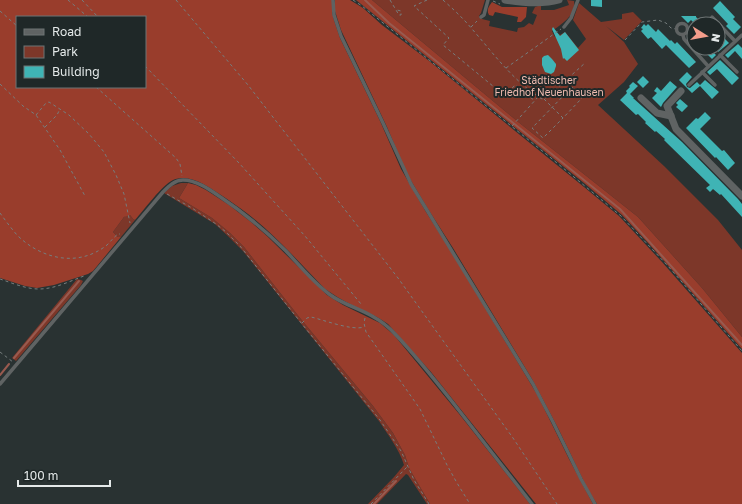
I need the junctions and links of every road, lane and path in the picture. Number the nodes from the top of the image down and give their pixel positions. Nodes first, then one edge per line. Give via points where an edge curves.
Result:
1 (68, 0) edge
2 (82, 0) edge
3 (176, 0) edge
4 (333, 0) edge
5 (353, 0) edge
6 (390, 0) edge
7 (427, 0) edge
8 (443, 0) edge
9 (448, 0) edge
10 (488, 0) edge
11 (505, 0) edge
12 (559, 0) edge
13 (578, 0) edge
14 (446, 2) junction
15 (397, 10) dead end
16 (0, 11) edge
17 (87, 16) edge
18 (97, 16) edge
19 (481, 17) joint
20 (16, 25) edge
21 (564, 27) joint
22 (471, 28) junction
23 (676, 29) junction
24 (726, 32) edge
25 (682, 35) junction
26 (742, 35) edge
27 (625, 40) dead end
28 (735, 41) junction
29 (726, 49) edge
30 (719, 56) edge
31 (721, 56) edge
32 (584, 62) dead end
33 (708, 66) junction
34 (146, 67) edge
35 (506, 68) junction
36 (702, 72) junction
37 (737, 72) dead end
38 (0, 84) edge
39 (715, 85) dead end
40 (689, 86) dead end
41 (97, 88) edge
42 (681, 91) dead end
43 (539, 97) junction
44 (641, 98) dead end
45 (543, 99) junction
46 (535, 101) junction
47 (552, 107) junction
48 (60, 109) junction
49 (36, 115) junction
50 (672, 116) junction
51 (563, 118) junction
52 (44, 127) junction
53 (512, 127) junction
54 (183, 180) junction
55 (163, 192) junction
56 (85, 196) dead end
57 (742, 196) edge
58 (0, 213) edge
59 (131, 229) junction
60 (128, 233) junction
61 (0, 279) edge
62 (75, 279) dead end
63 (362, 306) dead end
64 (368, 314) junction
65 (302, 324) junction
66 (365, 327) junction
67 (742, 351) edge
68 (0, 352) edge
69 (16, 365) junction
70 (0, 384) edge
71 (408, 467) junction
72 (371, 504) edge
73 (429, 504) edge
74 (470, 504) edge
75 (532, 504) edge
76 (557, 504) edge
77 (595, 504) edge

1 - 17 path
2 - 18 path
3 - 76 path via 248,85 398,278
4 - 77 lane via 341,36 411,184 533,384
5 - 53 path
6 - 15 path
7 - 46 path via 414,6 449,38 443,45 505,96 515,85
8 - 14 path
9 - 14 path
10 - 19 lane via 484,15
11 - 12 street via 540,3
13 - 21 lane via 571,18
14 - 22 path
16 - 20 path
19 - 22 path
21 - 35 path
22 - 35 path
23 - 25 lane
23 - 25 lane via 679,24 686,25 688,30
23 - 27 path via 658,20 642,22
24 - 28 lane
25 - 33 lane
26 - 28 lane
28 - 29 lane
30 - 33 lane
31 - 37 lane
32 - 45 path
33 - 36 lane
34 - 63 path via 305,236
35 - 43 path via 522,85
36 - 39 lane
36 - 40 lane
38 - 49 path
41 - 54 path via 176,158
42 - 50 street via 667,106
43 - 45 path
43 - 46 path
44 - 50 street via 657,113
45 - 47 path
46 - 53 path
47 - 51 path
47 - 51 path via 572,87 582,98
47 - 51 path via 532,128 543,138
48 - 49 path via 49,102
48 - 52 path
48 - 59 path via 89,134 107,157 124,194
49 - 52 path
50 - 57 street via 676,129
52 - 56 path via 63,155
53 - 67 path via 621,216
54 - 55 lane via 174,183
54 - 64 lane via 199,184 235,207 277,242 330,295
55 - 59 lane
55 - 65 path via 226,232
58 - 60 path via 16,234 50,256 74,258 88,255 118,234
59 - 60 lane
60 - 69 lane
61 - 62 path via 40,289
64 - 66 path via 364,320
64 - 75 lane via 390,329 411,352
65 - 66 path via 311,317 347,327
65 - 71 path via 380,420
66 - 74 path via 376,347 420,409 447,465
68 - 69 path
69 - 70 lane
71 - 72 path
71 - 73 path

